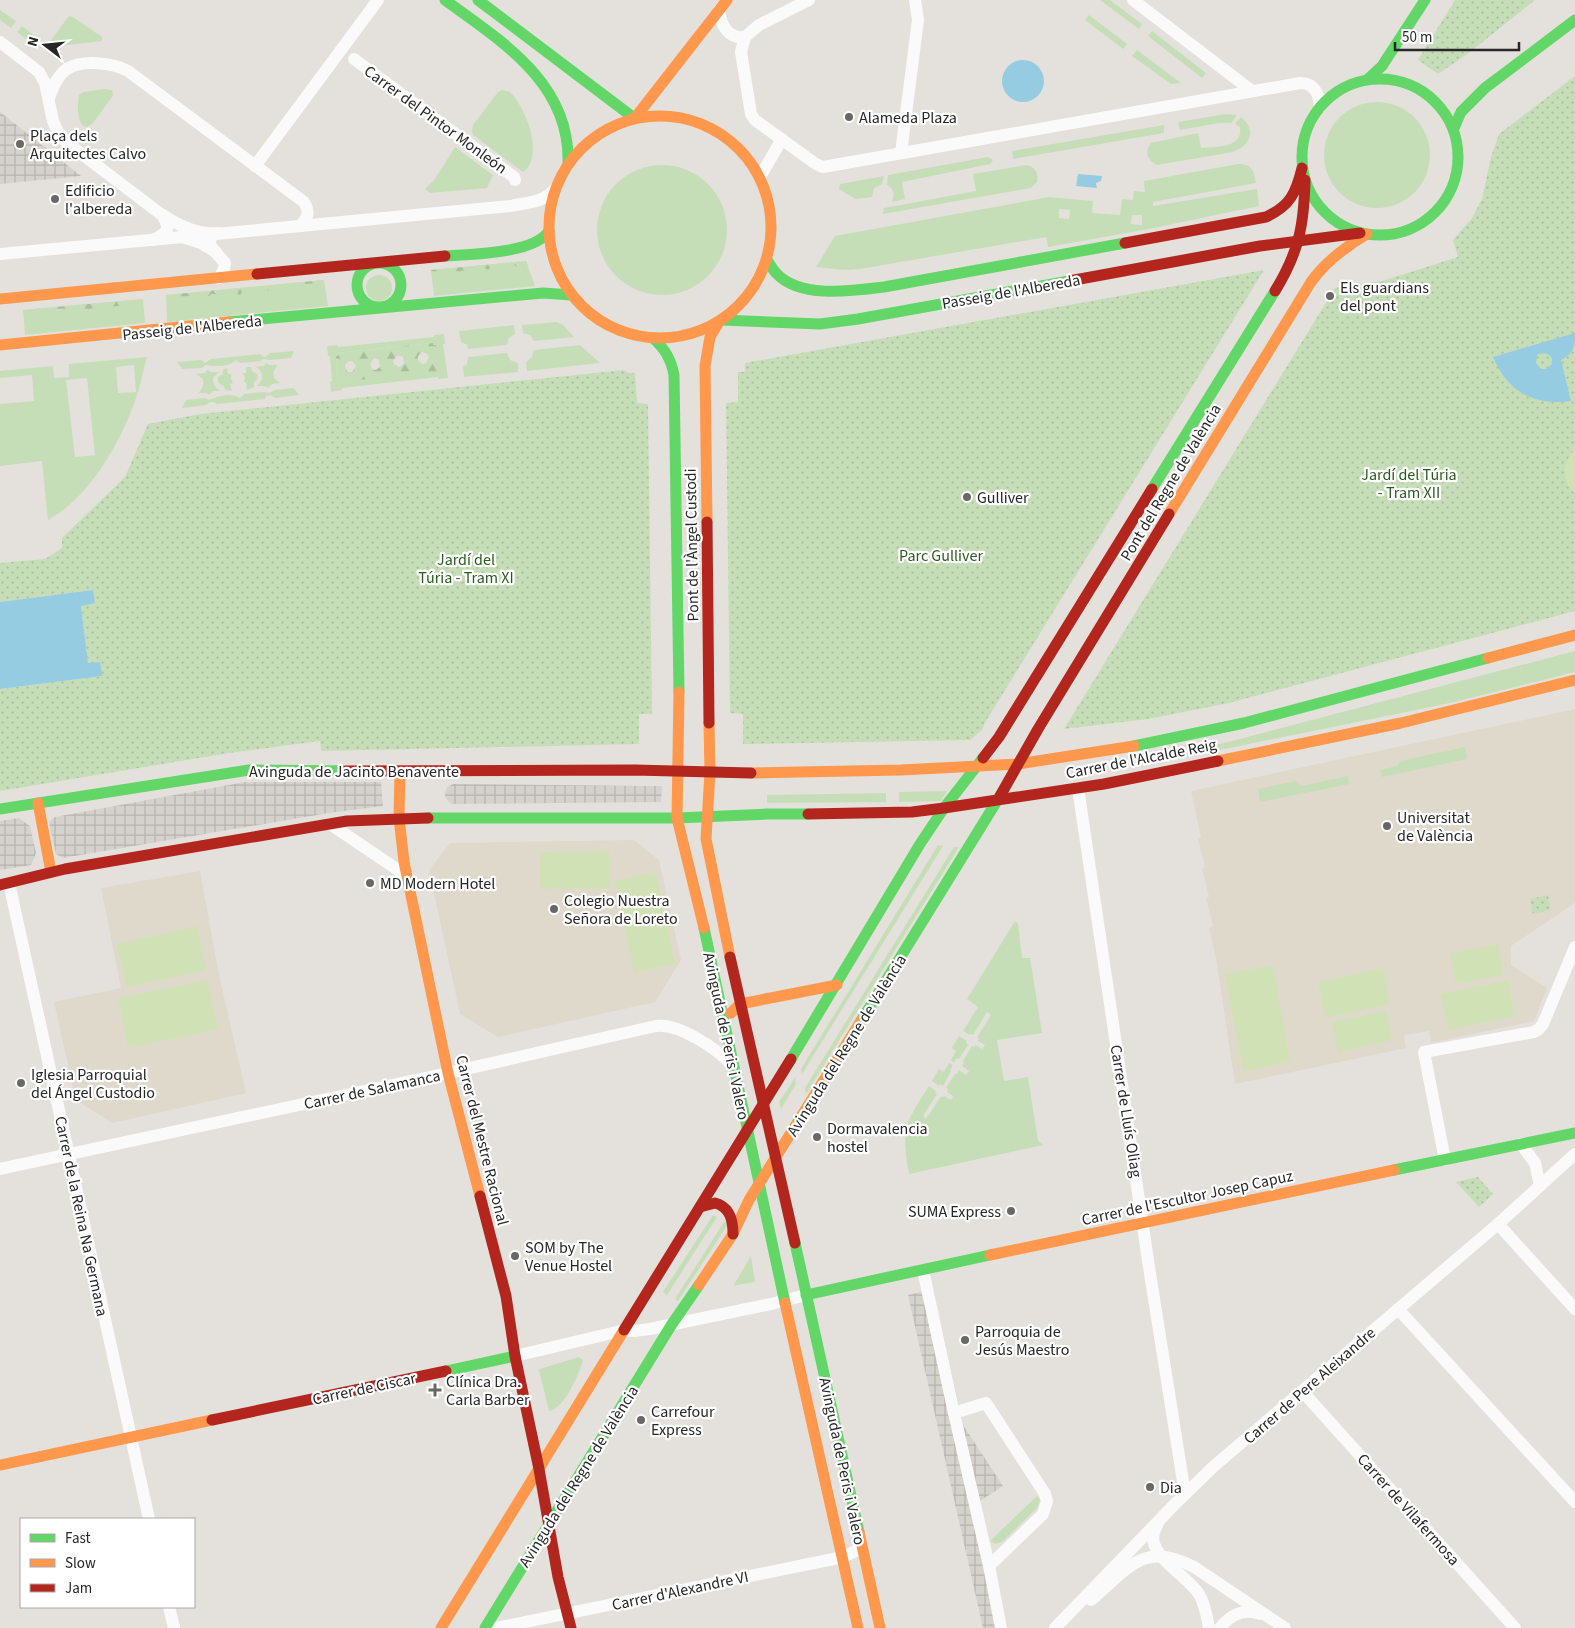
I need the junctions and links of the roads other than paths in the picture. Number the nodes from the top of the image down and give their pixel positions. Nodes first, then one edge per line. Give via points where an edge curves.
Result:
1 (378, 0) edge
2 (446, 0) edge
3 (478, 0) edge
4 (809, 0) edge
5 (915, 0) edge
6 (1133, 0) edge
7 (1424, 0) edge
8 (723, 5) edge
9 (1575, 20) edge
10 (745, 36) junction
11 (0, 42) edge
12 (354, 59) dead end
13 (1368, 79) junction
14 (1252, 91) junction
15 (49, 98) junction
16 (1320, 107) junction
17 (635, 118) junction
18 (1454, 128) junction
19 (782, 139) junction
20 (901, 153) junction
21 (568, 164) junction
22 (254, 166) junction
23 (1302, 168) junction
24 (760, 177) junction
25 (515, 180) dead end
26 (1305, 180) junction
27 (556, 188) junction
28 (162, 215) junction
29 (300, 226) junction
30 (549, 231) junction
31 (221, 233) junction
32 (1364, 233) junction
33 (153, 240) junction
34 (1299, 242) junction
35 (216, 252) junction
36 (0, 254) edge
37 (766, 260) junction
38 (378, 262) junction
39 (219, 278) junction
40 (572, 295) junction
41 (0, 299) edge
42 (384, 307) junction
43 (721, 321) junction
44 (653, 338) junction
45 (0, 345) edge
46 (1575, 635) edge
47 (1575, 680) edge
48 (1001, 733) junction
49 (1018, 764) junction
50 (996, 765) junction
51 (975, 767) junction
52 (677, 770) junction
53 (400, 771) junction
54 (710, 772) junction
55 (1006, 786) junction
56 (1078, 788) junction
57 (1025, 796) junction
58 (998, 800) junction
59 (38, 803) junction
60 (944, 808) junction
61 (0, 810) edge
62 (707, 817) junction
63 (399, 818) junction
64 (677, 818) junction
65 (330, 824) junction
66 (51, 872) junction
67 (407, 876) junction
68 (5, 884) edge
69 (1575, 946) edge
70 (837, 985) junction
71 (740, 1004) junction
72 (725, 1029) junction
73 (733, 1067) junction
74 (448, 1073) junction
75 (764, 1104) junction
76 (747, 1132) junction
77 (1575, 1133) edge
78 (1521, 1144) junction
79 (68, 1154) junction
80 (1575, 1154) edge
81 (776, 1157) junction
82 (1445, 1160) junction
83 (0, 1169) edge
84 (759, 1186) junction
85 (1540, 1186) junction
86 (700, 1207) junction
87 (1142, 1222) junction
88 (1498, 1224) junction
89 (733, 1234) junction
90 (924, 1270) junction
91 (806, 1295) junction
92 (785, 1300) junction
93 (1398, 1309) junction
94 (1575, 1310) edge
95 (672, 1324) junction
96 (625, 1330) junction
97 (516, 1356) junction
98 (1302, 1391) junction
99 (954, 1413) junction
100 (131, 1438) junction
101 (0, 1466) edge
102 (539, 1469) junction
103 (1185, 1494) junction
104 (1575, 1502) edge
105 (149, 1518) edge
106 (1159, 1521) junction
107 (548, 1525) junction
108 (862, 1548) junction
109 (1160, 1556) junction
110 (843, 1557) junction
111 (989, 1566) junction
112 (169, 1608) edge
113 (567, 1613) junction
114 (1267, 1616) junction
115 (174, 1628) edge
116 (441, 1628) edge
117 (485, 1628) edge
118 (496, 1628) edge
119 (571, 1628) edge
120 (858, 1628) edge
121 (880, 1628) edge
122 (1001, 1628) edge
123 (1057, 1628) edge
124 (1209, 1628) edge
125 (1220, 1628) edge
126 (1285, 1628) edge
127 (1515, 1628) edge

1 - 22 street
2 - 21 main road via 511,49 542,83 565,128
3 - 17 main road
4 - 10 street via 759,25
5 - 20 street via 918,20
6 - 14 street
7 - 13 main road via 1382,66
8 - 10 street via 720,21 725,29 738,38
8 - 17 main road
9 - 18 main road via 1485,88 1461,112
10 - 19 street via 741,52 751,114
11 - 15 street via 39,72
12 - 25 street, Carrer del Pintor Monleón
13 - 16 main road via 1339,90
13 - 18 main road via 1400,81 1418,88 1434,100
14 - 16 street via 1306,83 1318,93
14 - 20 street
15 - 22 street via 58,78 68,68 96,63 119,66
15 - 28 street via 53,121 66,142
16 - 23 main road via 1303,142
17 - 21 main road via 608,128 580,149
17 - 24 main road via 677,116 711,127 740,148
18 - 32 main road via 1458,154 1455,177 1446,198 1431,216 1411,228 1390,234
19 - 20 street via 823,167
19 - 24 street
21 - 27 main road
22 - 29 street via 304,202 308,214
23 - 26 main road
23 - 37 main road, Passeig de l'Albereda via 1290,201 1278,213 1266,217 884,288 840,292 813,290 776,276
24 - 37 main road via 770,210 770,246
26 - 32 main road via 1313,198 1326,214 1342,225
26 - 34 main road
27 - 29 street via 543,199 511,206
27 - 30 main road via 549,215
28 - 31 street via 198,232
28 - 33 street via 168,228
29 - 31 street
30 - 38 main road via 544,238 526,247
30 - 40 main road via 559,274
31 - 35 street via 212,236 209,242
32 - 34 main road, Passeig de l'Albereda
32 - 49 main road, Pont del Regne de València via 1332,257 1311,282
33 - 35 street via 187,238
33 - 36 street
34 - 43 main road, Passeig de l'Albereda via 1260,246 858,319 820,324
34 - 48 main road, Pont del Regne de València via 1285,275
35 - 39 street via 225,263
37 - 43 main road via 757,283 735,310
38 - 39 main road
38 - 42 main road via 392,266 401,278 400,293
38 - 42 main road, Passeig de l'Albereda via 360,273 357,288 363,301
39 - 41 main road
40 - 42 main road, Passeig de l'Albereda via 543,293
40 - 44 main road via 593,316 610,327 627,334
42 - 45 main road, Passeig de l'Albereda
43 - 44 main road via 691,334
43 - 54 main road, Pont de l'Àngel Custodi via 710,337 705,359
44 - 52 main road, Pont de l'Àngel Custodi via 672,362
46 - 49 main road, Carrer de l'Alcalde Reig via 1244,723 1113,750
47 - 56 main road, Carrer de l'Alcalde Reig via 1401,723
48 - 50 main road, Pont del Regne de València
48 - 51 main road, Pont del Regne de València
49 - 50 main road, Carrer de l'Alcalde Reig
49 - 55 main road, Avinguda del Regne de València
50 - 51 main road, Carrer de l'Alcalde Reig
50 - 55 main road via 1000,780
51 - 54 main road, Carrer de l'Alcalde Reig
51 - 60 main road
52 - 53 main road, Avinguda de Jacinto Benavente
52 - 54 main road, Avinguda de Jacinto Benavente
52 - 64 main road, Avinguda de Peris i Valero
53 - 59 main road, Avinguda de Jacinto Benavente via 249,770
53 - 63 main road, Carrer del Mestre Racional
54 - 62 main road, Avinguda de Peris i Valero
55 - 57 main road
55 - 58 main road, Avinguda del Regne de València
56 - 57 main road, Carrer de l'Alcalde Reig
56 - 87 street, Carrer de Lluís Oliag
57 - 58 main road, Carrer de l'Alcalde Reig
58 - 60 main road, Carrer de l'Alcalde Reig
58 - 81 main road, Avinguda del Regne de València
59 - 61 main road, Avinguda de Jacinto Benavente
59 - 66 main road
60 - 62 main road, Carrer de l'Alcalde Reig via 912,812
60 - 70 main road
62 - 64 main road
62 - 71 main road, Avinguda de Peris i Valero via 706,838
63 - 64 main road
63 - 65 main road
63 - 67 main road, Carrer del Mestre Racional
64 - 72 main road, Avinguda de Peris i Valero
65 - 66 main road
65 - 67 street
66 - 68 main road
67 - 74 main road, Carrer del Mestre Racional
68 - 79 street, Carrer de la Reina Na Germana
69 - 82 street via 1539,1029 1424,1052
70 - 71 main road
70 - 75 main road
71 - 72 main road via 731,1012
71 - 75 main road, Avinguda de Peris i Valero
72 - 73 main road, Avinguda de Peris i Valero
73 - 74 street, Carrer de Salamanca via 722,1055 686,1032 662,1025
73 - 76 main road, Avinguda de Peris i Valero
74 - 79 street, Carrer de Salamanca
74 - 97 main road, Carrer del Mestre Racional via 506,1296
75 - 76 main road
75 - 81 main road, Avinguda de Peris i Valero
76 - 84 main road, Avinguda de Peris i Valero
76 - 86 main road
77 - 78 main road, Carrer de l'Escultor Josep Capuz
78 - 82 main road, Carrer de l'Escultor Josep Capuz
78 - 85 street via 1535,1163
79 - 83 street, Carrer de Salamanca
79 - 100 street, Carrer de la Reina Na Germana
80 - 85 street, Carrer de Pere Aleixandre
81 - 84 main road, Avinguda del Regne de València
81 - 91 main road, Avinguda de Peris i Valero
82 - 87 main road, Carrer de l'Escultor Josep Capuz
84 - 89 main road, Avinguda del Regne de València
84 - 92 main road, Avinguda de Peris i Valero
85 - 88 street, Carrer de Pere Aleixandre
86 - 89 main road via 715,1203 726,1208 734,1223
86 - 96 main road
87 - 90 main road, Carrer de l'Escultor Josep Capuz
87 - 103 street, Carrer de Lluís Oliag
88 - 93 street, Carrer de Pere Aleixandre
88 - 94 street
89 - 95 main road, Avinguda del Regne de València
90 - 91 main road, Carrer de l'Escultor Josep Capuz
90 - 99 street
91 - 92 street
91 - 108 main road, Avinguda de Peris i Valero
92 - 95 street
92 - 110 main road, Avinguda de Peris i Valero
93 - 98 street, Carrer de Pere Aleixandre
93 - 104 street
95 - 96 street
95 - 107 main road, Avinguda del Regne de València
96 - 97 street, Carrer de Ciscar
96 - 102 main road
97 - 100 main road, Carrer de Ciscar
97 - 102 main road, Carrer del Mestre Racional
98 - 103 street, Carrer de Pere Aleixandre
98 - 127 street, Carrer de Vilafermosa
99 - 111 street
99 - 111 street via 986,1403 1047,1501 1043,1514
100 - 101 main road, Carrer de Ciscar
100 - 105 street, Carrer de la Reina Na Germana
102 - 107 main road, Carrer del Mestre Racional
102 - 116 main road
103 - 106 street, Carrer de Pere Aleixandre
106 - 109 street via 1153,1539
106 - 123 street, Carrer de Pere Aleixandre
107 - 113 main road, Carrer del Mestre Racional
107 - 117 main road, Avinguda del Regne de València
108 - 110 street, Carrer d'Alexandre VI
108 - 121 main road, Avinguda de Peris i Valero
109 - 114 street via 1194,1566
109 - 123 street via 1132,1563
109 - 124 street via 1200,1595
110 - 113 street, Carrer d'Alexandre VI
110 - 120 main road, Avinguda de Peris i Valero
111 - 122 street
112 - 115 street
113 - 118 street, Carrer d'Alexandre VI
113 - 119 main road, Carrer del Mestre Racional
114 - 125 street via 1245,1611 1225,1621
114 - 126 street

